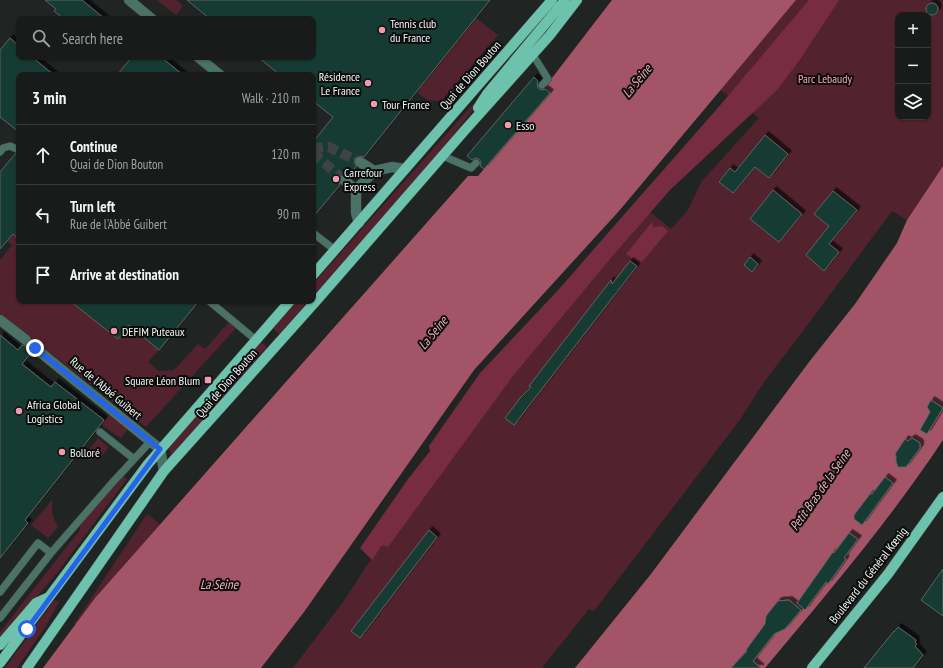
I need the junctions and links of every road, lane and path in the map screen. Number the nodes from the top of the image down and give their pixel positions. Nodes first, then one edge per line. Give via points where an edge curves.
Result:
1 (129, 0) edge
2 (552, 0) edge
3 (565, 0) edge
4 (577, 0) edge
5 (148, 16) edge
6 (533, 55) junction
7 (202, 60) edge
8 (216, 72) edge
9 (542, 86) dead end
10 (465, 130) junction
11 (16, 149) edge
12 (0, 152) edge
13 (443, 156) junction
14 (360, 162) tunnel mouth
15 (476, 163) dead end
16 (405, 169) junction
17 (374, 171) junction
18 (344, 180) tunnel mouth
19 (356, 190) junction
20 (359, 223) junction
21 (316, 235) edge
22 (335, 250) junction
23 (316, 272) edge
24 (316, 301) edge
25 (213, 304) edge
26 (287, 304) edge
27 (313, 304) edge
28 (0, 320) edge
29 (26, 340) dead end
30 (256, 340) junction
31 (35, 348) dead end
32 (100, 432) dead end
33 (150, 442) junction
34 (160, 449) junction
35 (134, 459) junction
36 (164, 471) junction
37 (943, 497) edge
38 (51, 553) junction
39 (0, 592) edge
40 (49, 597) junction
41 (0, 618) edge
42 (0, 645) edge
43 (0, 663) edge
44 (27, 668) edge
45 (812, 668) edge

1 - 5 street
2 - 16 main road, Quai de Dion Bouton
3 - 10 main road, Quai de Dion Bouton via 487,94
4 - 6 main road, Quai de Dion Bouton
6 - 9 lane via 548,80
6 - 10 main road, Quai de Dion Bouton
7 - 8 street
10 - 13 main road, Quai de Dion Bouton
11 - 12 lane via 10,146
13 - 15 lane via 471,168
13 - 24 main road, Quai de Dion Bouton
14 - 17 street
16 - 17 street via 392,167
16 - 20 main road, Quai de Dion Bouton
17 - 19 street
18 - 19 street
19 - 20 street via 356,213
20 - 22 main road, Quai de Dion Bouton
21 - 22 lane
22 - 23 main road, Quai de Dion Bouton
25 - 30 lane
26 - 30 main road, Quai de Dion Bouton
27 - 36 main road, Quai de Dion Bouton
28 - 29 street
30 - 34 main road, Quai de Dion Bouton
31 - 33 street, Rue de l'Abbé Guibert
32 - 35 lane
33 - 34 street, Rue de l'Abbé Guibert
33 - 35 lane
34 - 36 street
34 - 40 main road, Quai de Dion Bouton
35 - 38 lane
36 - 44 main road, Quai de Dion Bouton
37 - 45 main road, Boulevard du Général Kœnig via 888,574
38 - 39 lane via 38,543
38 - 41 lane
40 - 42 main road via 36,603
40 - 43 main road, Quai de Dion Bouton

